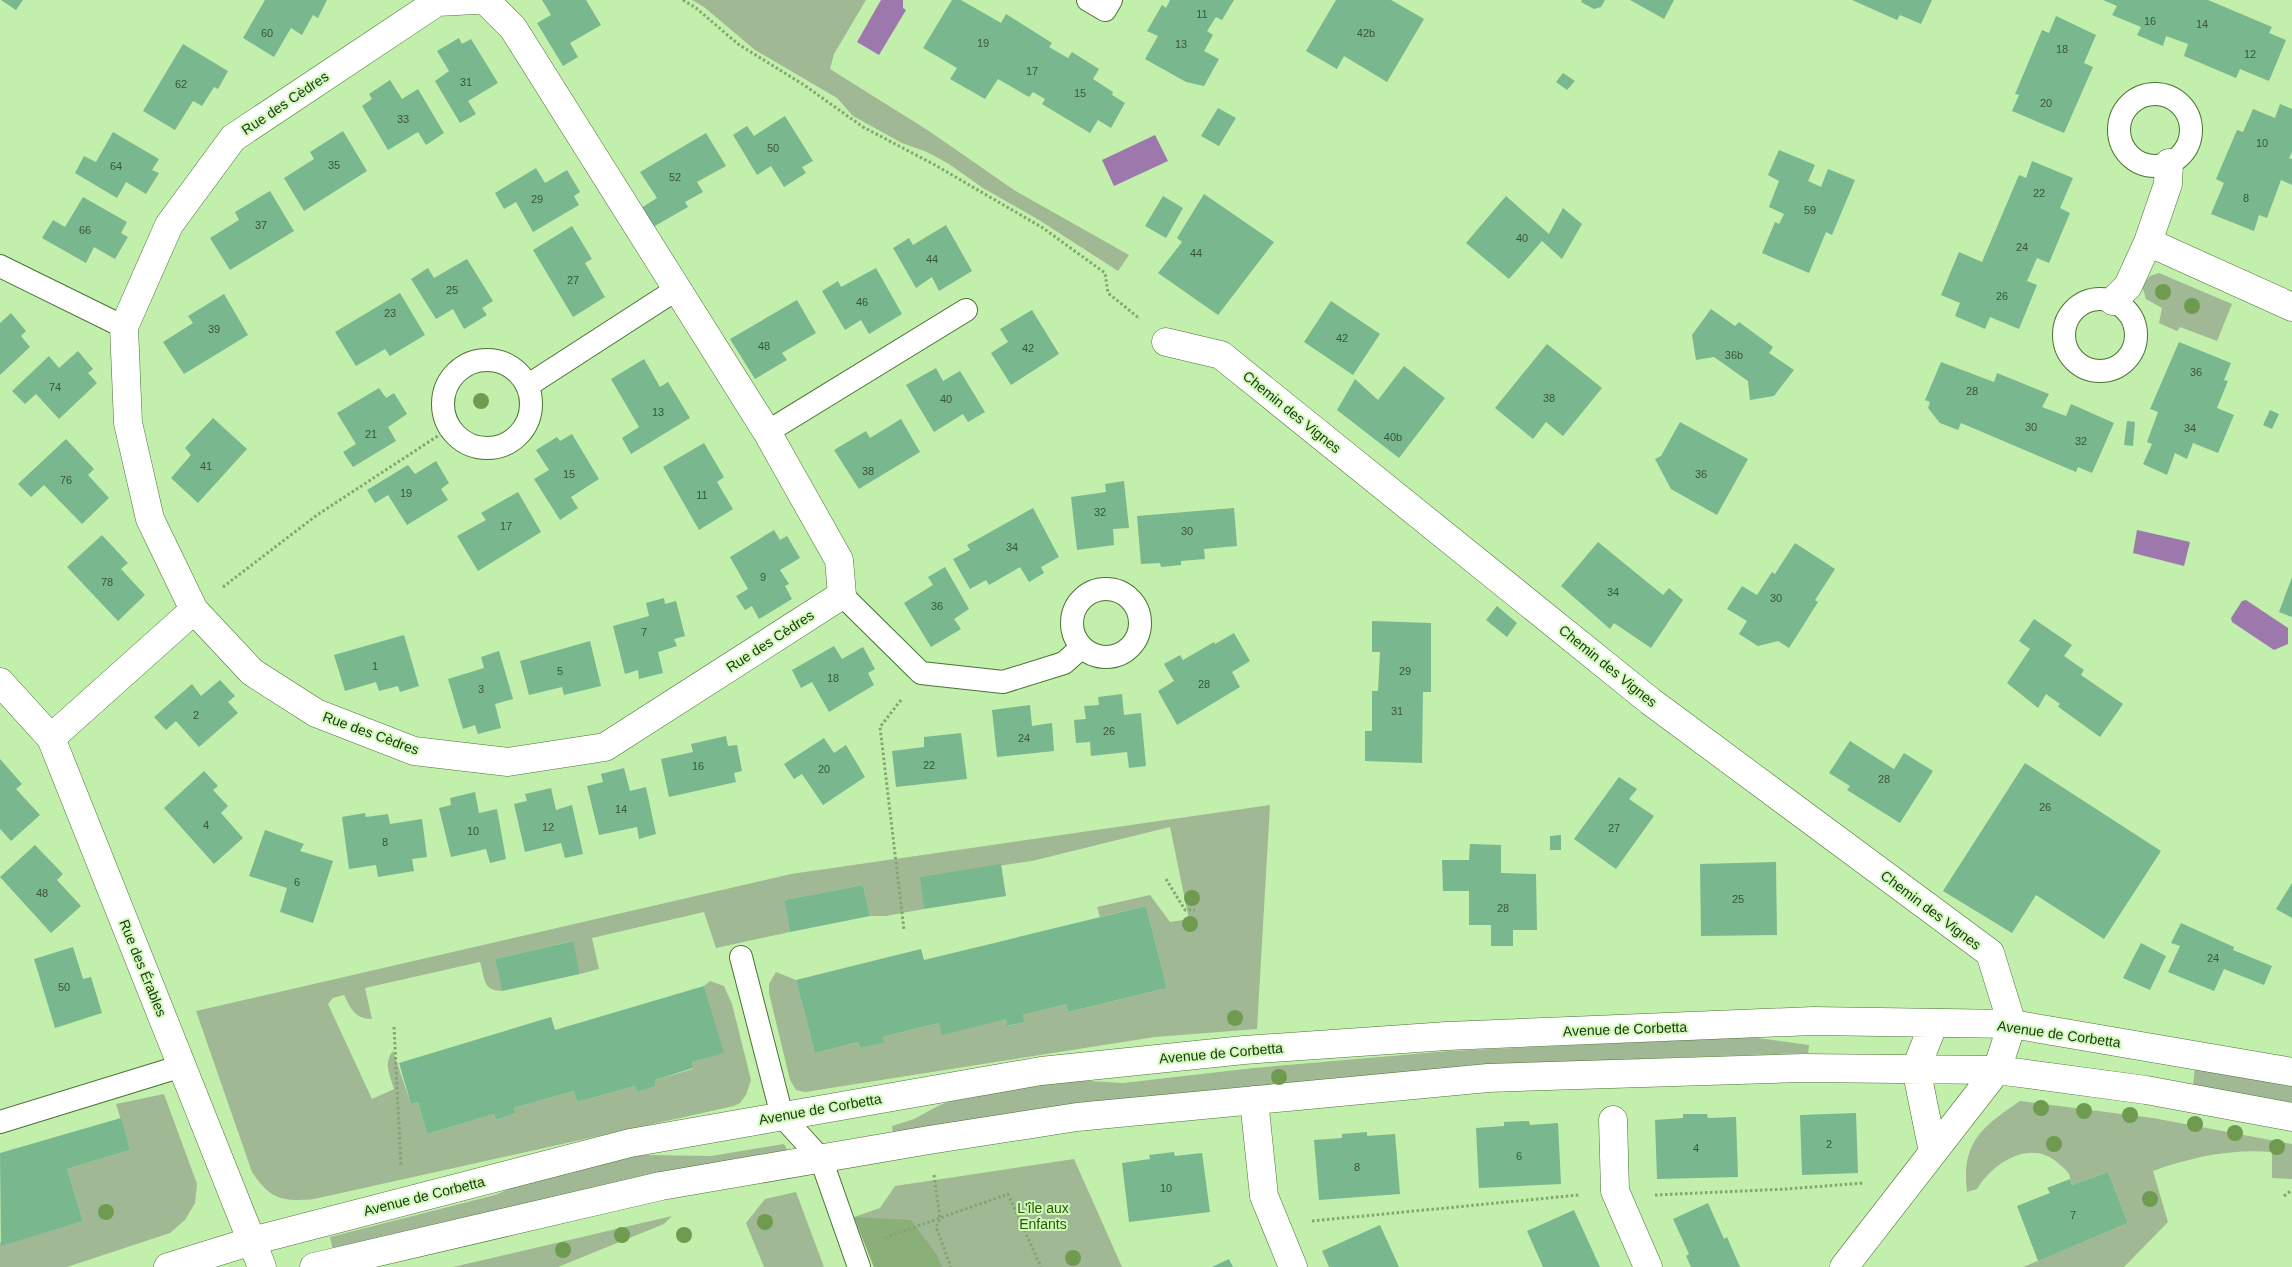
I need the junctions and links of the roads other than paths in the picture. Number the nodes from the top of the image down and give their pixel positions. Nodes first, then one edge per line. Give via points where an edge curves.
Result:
1 (464, 0) edge
2 (485, 0) edge
3 (1088, 0) edge
4 (1111, 0) edge
5 (2170, 163) dead end
6 (2148, 242) junction
7 (0, 266) edge
8 (678, 289) junction
9 (2113, 301) dead end
10 (2292, 307) edge
11 (966, 310) dead end
12 (124, 327) junction
13 (1166, 342) road end
14 (527, 386) junction
15 (767, 432) junction
16 (842, 595) junction
17 (194, 610) junction
18 (1082, 647) dead end
19 (0, 682) edge
20 (51, 738) junction
21 (741, 957) dead end
22 (1934, 1023) junction
23 (2012, 1024) junction
24 (182, 1066) junction
25 (1916, 1068) junction
26 (1997, 1070) junction
27 (2292, 1072) edge
28 (1254, 1100) junction
29 (782, 1116) junction
30 (2292, 1117) edge
31 (1613, 1120) dead end
32 (0, 1122) edge
33 (1933, 1152) junction
34 (821, 1160) junction
35 (252, 1241) junction
36 (168, 1267) edge
37 (262, 1267) edge
38 (314, 1267) edge
39 (859, 1267) edge
40 (1293, 1267) edge
41 (1648, 1267) edge
42 (1844, 1267) edge

1 - 12 street, Rue des Cèdres via 437,2 233,138 169,226
2 - 8 street via 513,28
3 - 4 lane via 1105,10
5 - 6 street via 2168,184
6 - 9 street via 2128,286
6 - 10 street
7 - 12 lane
8 - 14 lane
8 - 15 street
11 - 15 lane
12 - 17 street, Rue des Cèdres via 128,423 150,519
13 - 23 street, Chemin des Vignes via 1221,355 1650,701 1990,954
14 - 14 lane via 531,409 527,423 509,443 496,448 482,449 456,436 442,409 443,394 449,380 473,361 503,362 516,370
15 - 16 street via 839,560
16 - 17 street, Rue des Cèdres via 605,747 508,762 414,751 316,713 252,672
16 - 18 lane via 921,673 1003,682 1064,662
17 - 20 street
19 - 20 street, Rue des Érables
20 - 24 street, Rue des Érables
21 - 29 lane
22 - 23 street, Avenue de Corbetta
22 - 25 street
22 - 29 street, Avenue de Corbetta via 1813,1021 1456,1036 1244,1050 1040,1071
23 - 26 street
23 - 27 street, Avenue de Corbetta
24 - 32 lane
24 - 35 street, Rue des Érables
25 - 26 street
25 - 28 street via 1803,1068 1488,1078
25 - 33 street
26 - 30 street via 2146,1090
26 - 33 street
28 - 34 street via 1077,1118
28 - 40 street via 1264,1196
29 - 34 lane
29 - 35 street, Avenue de Corbetta via 630,1143
31 - 41 street via 1615,1191
33 - 42 street
34 - 38 street via 661,1186
34 - 39 lane
35 - 36 street, Avenue de Corbetta
35 - 37 street, Rue des Érables

